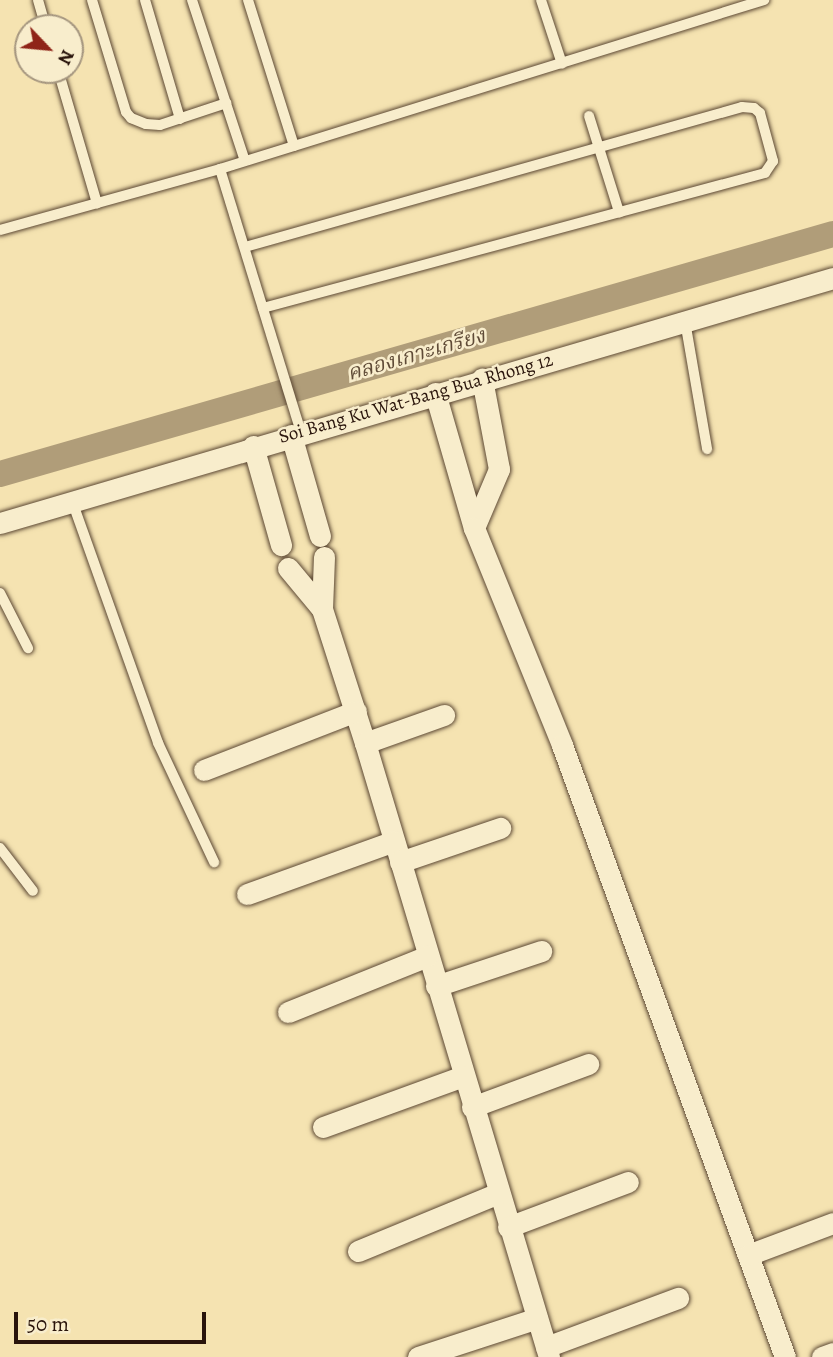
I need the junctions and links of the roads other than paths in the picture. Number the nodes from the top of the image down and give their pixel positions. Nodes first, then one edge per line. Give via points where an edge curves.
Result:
1 (92, 0) edge
2 (145, 0) edge
3 (192, 0) edge
4 (248, 0) edge
5 (541, 0) edge
6 (764, 0) edge
7 (562, 64) junction
8 (62, 84) edge
9 (226, 103) junction
10 (589, 116) dead end
11 (180, 119) junction
12 (294, 146) junction
13 (600, 150) junction
14 (245, 161) junction
15 (220, 169) junction
16 (97, 203) junction
17 (619, 212) junction
18 (0, 230) edge
19 (245, 247) junction
20 (833, 278) edge
21 (263, 308) junction
22 (685, 321) junction
23 (482, 379) junction
24 (435, 393) junction
25 (296, 433) junction
26 (253, 446) junction
27 (708, 449) dead end
28 (72, 501) junction
29 (0, 523) edge
30 (474, 528) junction
31 (281, 545) dead end
32 (288, 568) dead end
33 (0, 593) edge
34 (323, 609) junction
35 (28, 648) dead end
36 (356, 711) junction
37 (444, 715) dead end
38 (365, 743) junction
39 (204, 770) dead end
40 (500, 828) dead end
41 (394, 841) junction
42 (0, 848) edge
43 (214, 862) dead end
44 (400, 862) junction
45 (33, 891) dead end
46 (247, 894) dead end
47 (541, 951) dead end
48 (427, 956) junction
49 (436, 986) junction
50 (288, 1012) dead end
51 (588, 1064) dead end
52 (463, 1076) junction
53 (472, 1107) junction
54 (323, 1127) dead end
55 (628, 1182) dead end
56 (499, 1193) junction
57 (833, 1223) edge
58 (508, 1227) junction
59 (358, 1251) dead end
60 (748, 1255) junction
61 (678, 1298) dead end
62 (537, 1318) junction
63 (547, 1352) edge
64 (833, 1353) edge
65 (418, 1357) edge
66 (785, 1357) edge
67 (822, 1357) edge

1 - 11 lane via 126,112 146,124
2 - 11 lane
3 - 9 lane
4 - 12 lane
5 - 7 lane
6 - 7 lane
7 - 12 lane
8 - 16 lane
9 - 11 lane
9 - 14 lane
10 - 13 lane
12 - 14 lane
13 - 17 lane
13 - 17 lane via 742,107 760,113 773,161 765,173
13 - 19 lane
14 - 15 lane
15 - 16 lane
15 - 19 lane
16 - 18 lane
17 - 21 lane
19 - 21 lane
20 - 22 street, Soi Bang Ku Wat-Bang Bua Rhong 12
21 - 25 lane via 291,400
22 - 23 street, Soi Bang Ku Wat-Bang Bua Rhong 12
22 - 27 lane
23 - 24 street, Soi Bang Ku Wat-Bang Bua Rhong 12
23 - 30 street via 499,469
24 - 25 street, Soi Bang Ku Wat-Bang Bua Rhong 12
24 - 30 street
25 - 26 street, Soi Bang Ku Wat-Bang Bua Rhong 12
25 - 34 street via 322,547
26 - 28 street, Soi Bang Ku Wat-Bang Bua Rhong 12
26 - 31 street
28 - 29 street, Soi Bang Ku Wat-Bang Bua Rhong 12
28 - 43 lane via 158,743
30 - 60 street via 562,745
32 - 34 street
33 - 35 lane
34 - 36 street
36 - 38 street
36 - 39 street
37 - 38 street
38 - 41 street
40 - 44 street
41 - 44 street
41 - 46 street
42 - 45 lane
44 - 48 street
47 - 49 street
48 - 49 street
48 - 50 street
49 - 52 street
51 - 53 street
52 - 53 street
52 - 54 street
53 - 56 street
55 - 58 street
56 - 58 street
56 - 59 street
57 - 60 street
58 - 62 street
60 - 66 street
61 - 63 street
62 - 63 street
62 - 65 street
64 - 67 street

